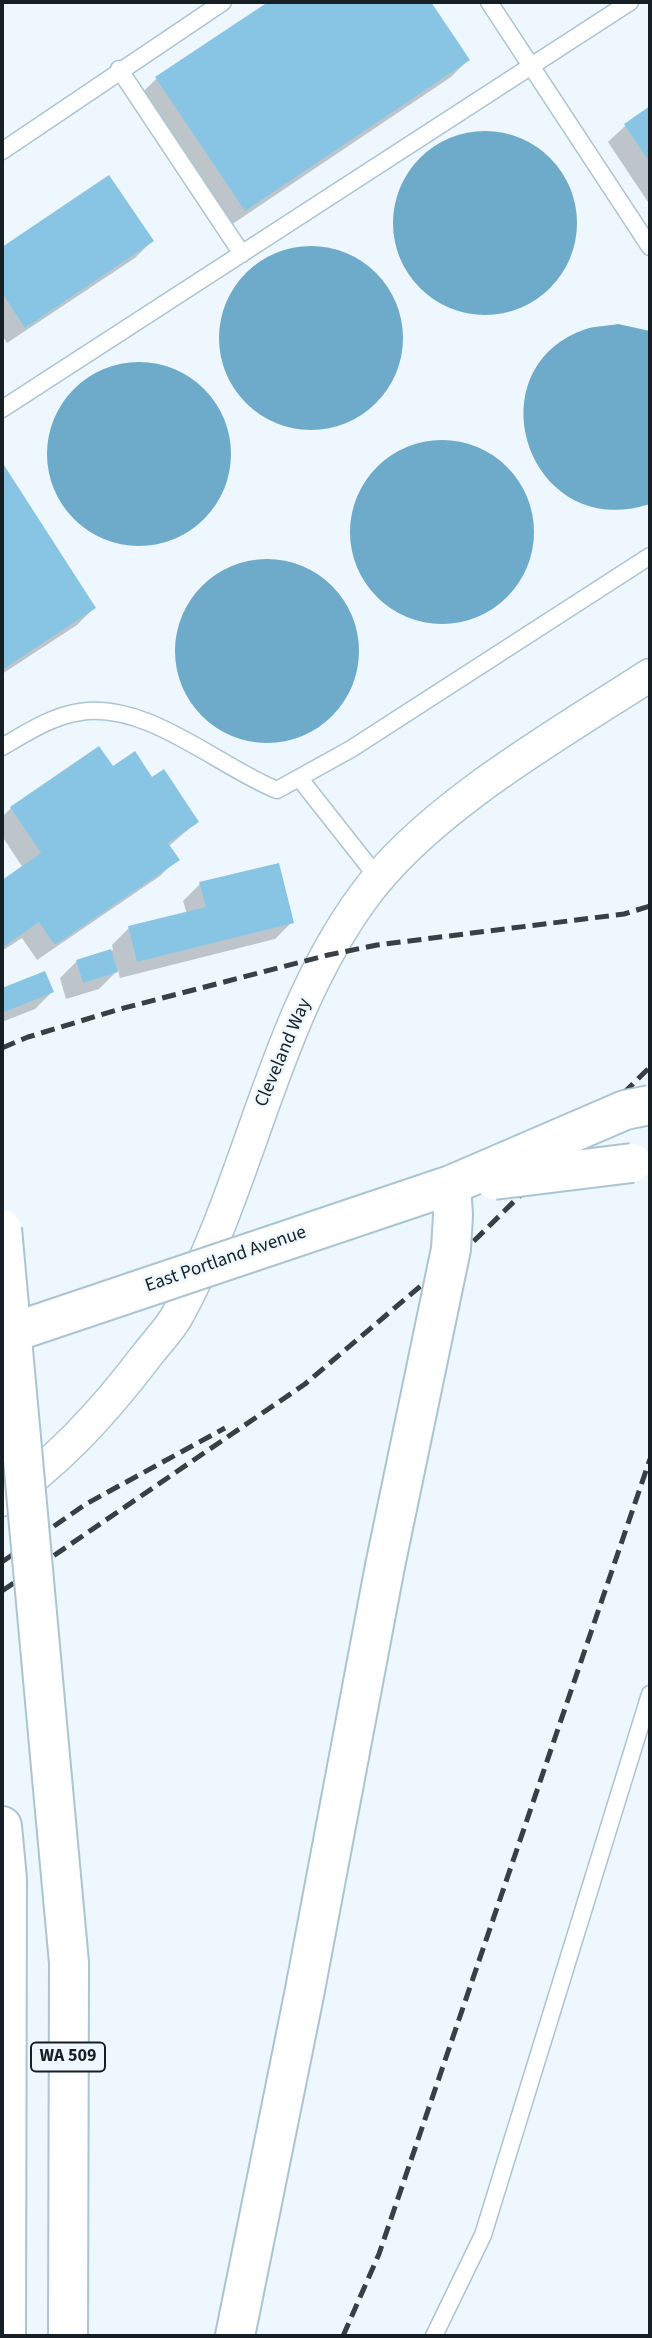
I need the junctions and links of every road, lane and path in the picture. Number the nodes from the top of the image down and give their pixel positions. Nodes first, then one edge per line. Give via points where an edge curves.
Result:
1 (223, 2) edge
2 (489, 2) edge
3 (630, 2) edge
4 (530, 67) junction
5 (120, 69) junction
6 (2, 150) edge
7 (650, 247) edge
8 (242, 254) junction
9 (2, 409) edge
10 (650, 556) edge
11 (650, 675) edge
12 (2, 747) edge
13 (300, 779) junction
14 (378, 878) junction
15 (650, 1105) edge
16 (632, 1163) dead end
17 (450, 1185) junction
18 (2, 1229) edge
19 (2, 1336) edge
20 (2, 1500) edge
21 (650, 1694) edge
22 (2, 1826) edge
23 (6, 2336) edge
24 (68, 2336) edge
25 (234, 2336) edge
26 (434, 2336) edge

1 - 5 lane
2 - 4 lane
3 - 4 lane
4 - 7 lane
4 - 8 lane
5 - 6 lane
5 - 8 lane
8 - 9 lane
10 - 13 lane
11 - 14 street, Cleveland Way via 452,810
12 - 13 lane via 46,722 81,711 116,714 197,745 277,790
13 - 14 lane
14 - 20 street, Cleveland Way via 338,935 306,1000 262,1100 219,1225 176,1318 114,1398
15 - 17 main road, East Portland Avenue, bridge via 625,1110
16 - 17 main road, East Portland Avenue, bridge
17 - 19 main road, East Portland Avenue, bridge
17 - 25 main road, bridge via 450,1249
18 - 24 main road, WA 509, bridge via 69,1964
21 - 26 lane via 483,2235
22 - 23 main road, WA 509 via 7,1878

